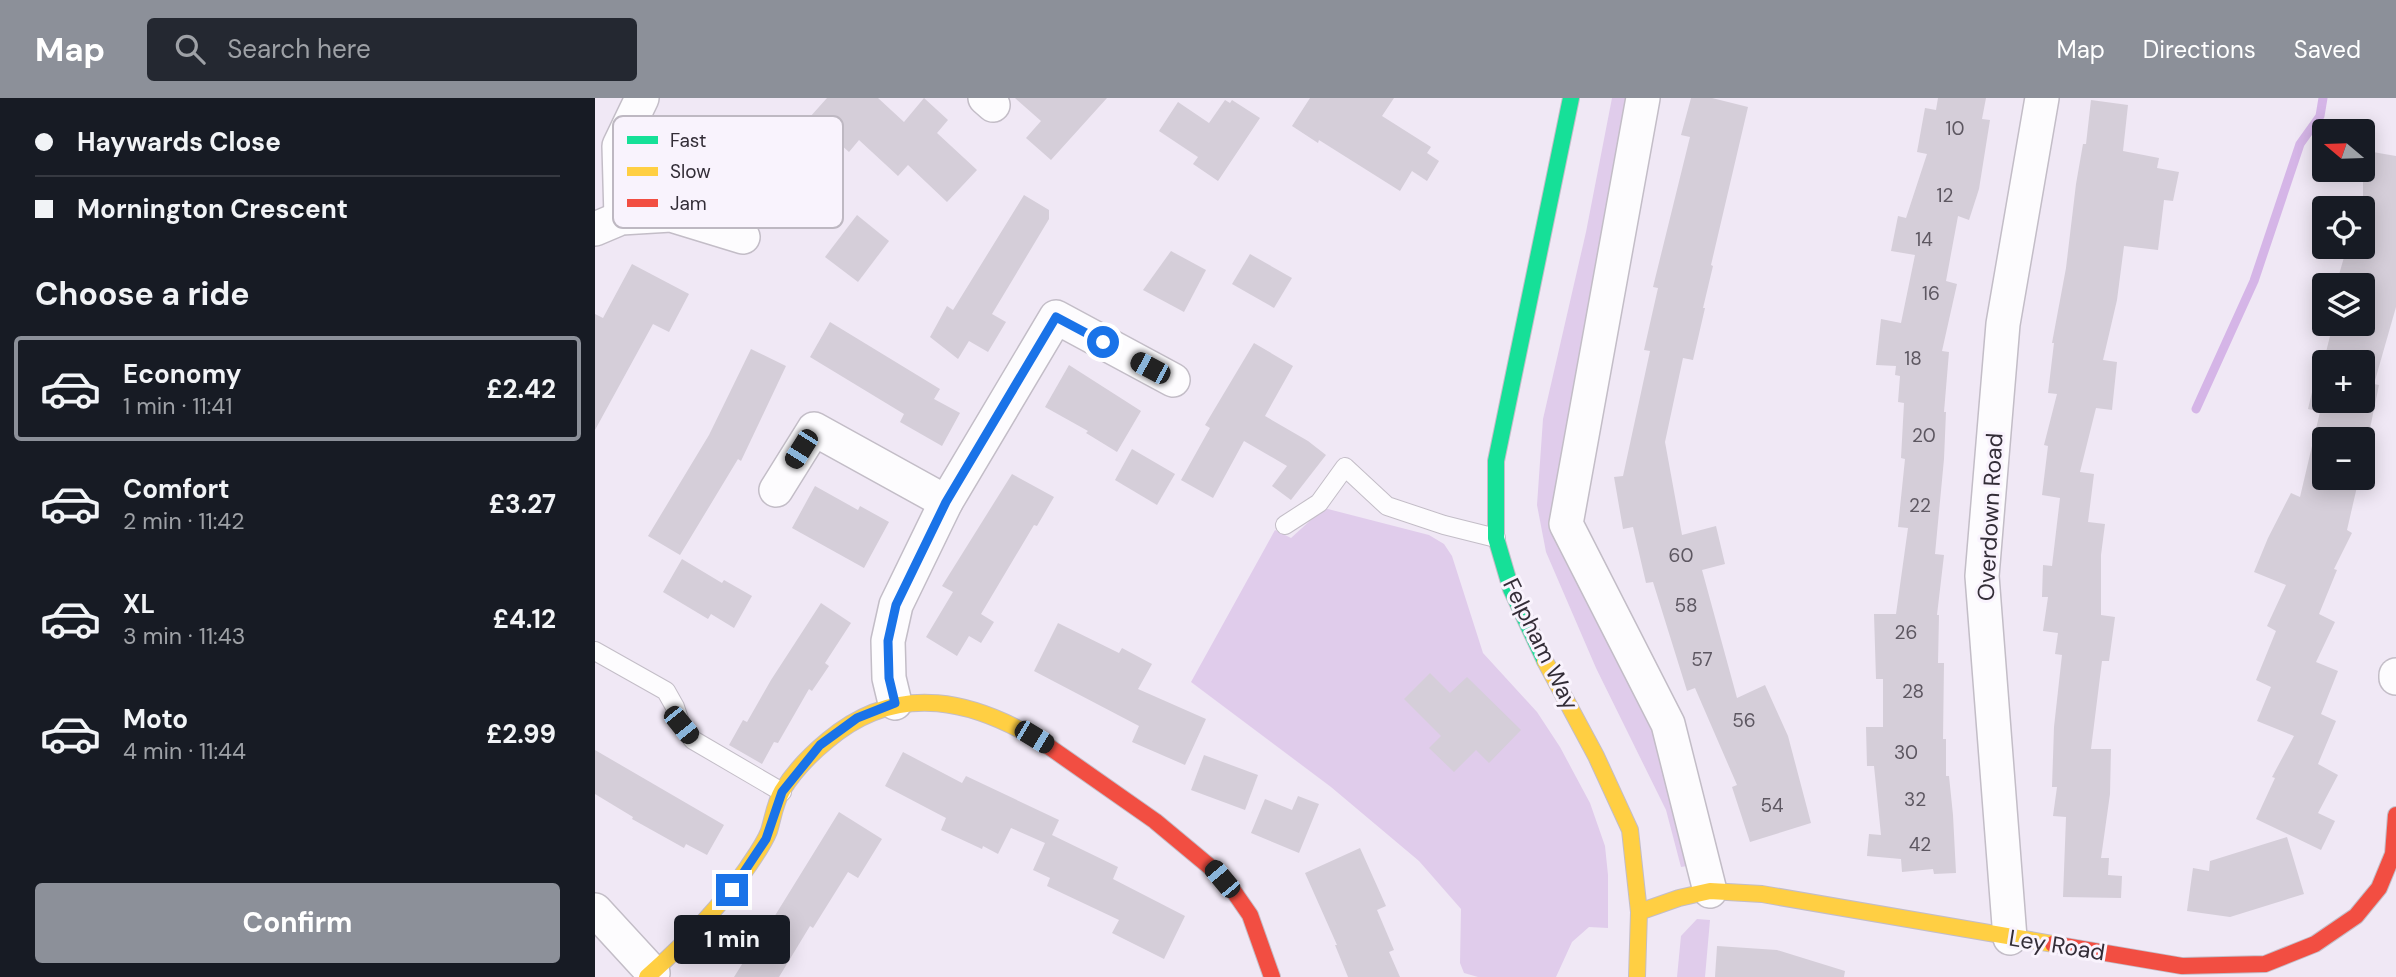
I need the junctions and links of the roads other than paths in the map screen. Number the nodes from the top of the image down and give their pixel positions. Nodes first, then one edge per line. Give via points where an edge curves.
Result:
1 (642, 98) edge
2 (1571, 98) edge
3 (1643, 98) edge
4 (2042, 98) edge
5 (633, 116) edge
6 (613, 188) edge
7 (608, 223) edge
8 (714, 228) edge
9 (743, 237) dead end
10 (1173, 380) dead end
11 (776, 490) dead end
12 (946, 502) junction
13 (1285, 525) dead end
14 (1496, 538) junction
15 (595, 650) edge
16 (895, 703) junction
17 (782, 792) junction
18 (2396, 815) edge
19 (1710, 891) junction
20 (595, 910) edge
21 (1639, 912) junction
22 (2010, 938) junction
23 (650, 975) edge
24 (1272, 977) edge
25 (1637, 977) edge

1 - 5 street
2 - 14 street, Felpham Way via 1496,461
3 - 19 street via 1566,524 1668,724
4 - 22 street, Overdown Road via 2003,324 1982,576
6 - 7 street
8 - 9 street
10 - 12 street via 1056,317
11 - 12 street via 814,429
12 - 16 street via 896,605 888,641
13 - 14 lane via 1319,503 1345,467 1387,506
14 - 21 street, Felpham Way via 1531,634 1630,830
15 - 17 lane via 666,691 693,740
16 - 17 street via 857,718 820,745
16 - 24 street via 940,700 979,710 1066,757 1126,800 1210,864 1247,909
17 - 23 street via 766,839 732,890
18 - 22 street, Ley Road via 2393,854 2379,888 2356,916 2315,944 2265,964 2182,966
19 - 21 street, Ley Road
19 - 22 street, Ley Road via 1762,894
20 - 23 street
21 - 25 street, Felpham Way

